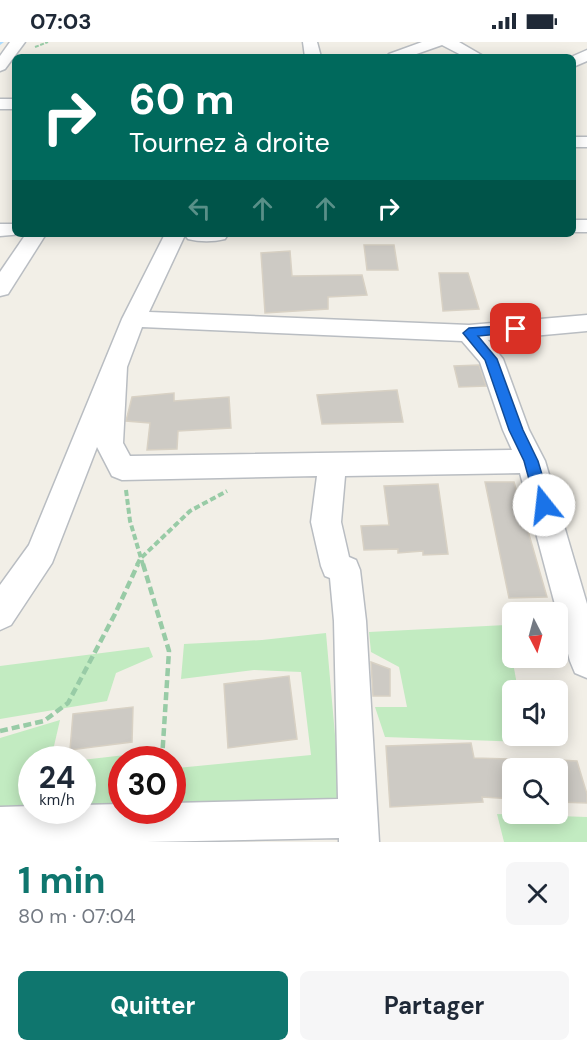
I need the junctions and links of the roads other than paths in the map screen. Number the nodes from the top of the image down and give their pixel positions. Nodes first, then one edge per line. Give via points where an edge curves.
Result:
1 (18, 42) edge
2 (436, 42) edge
3 (447, 42) edge
4 (402, 54) edge
5 (471, 54) edge
6 (0, 66) edge
7 (34, 237) edge
8 (174, 237) edge
9 (0, 289) edge
10 (134, 319) junction
11 (587, 323) edge
12 (469, 333) junction
13 (115, 368) junction
14 (531, 461) junction
15 (330, 465) junction
16 (0, 614) edge
17 (587, 661) edge
18 (0, 826) edge
19 (358, 830) edge

1 - 6 street
2 - 4 street
3 - 5 street
7 - 9 street
8 - 10 street
10 - 12 street
10 - 13 street
11 - 12 street
12 - 14 street via 491,359
13 - 15 street via 109,444 122,468
13 - 16 street via 40,553
14 - 15 street
14 - 17 street
15 - 19 street via 332,483 326,522 336,566 345,570
18 - 19 street

